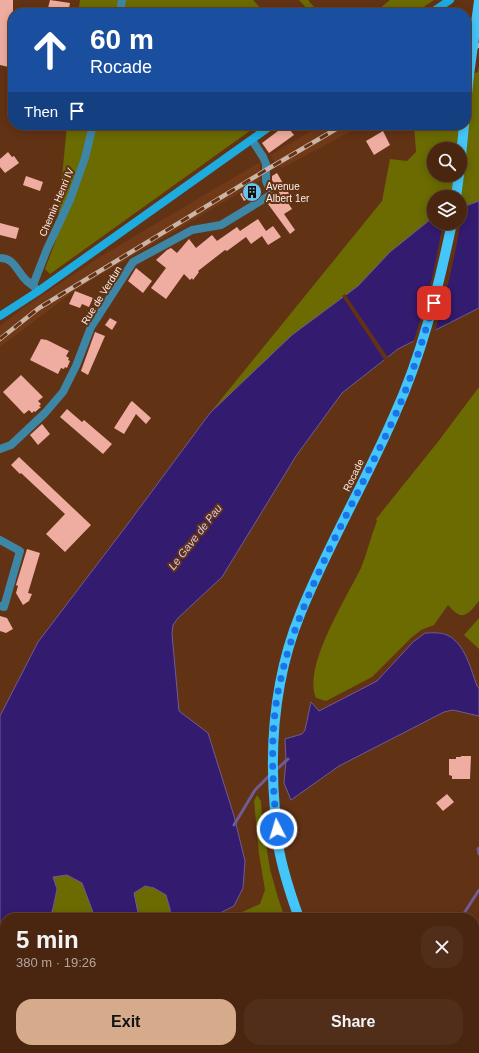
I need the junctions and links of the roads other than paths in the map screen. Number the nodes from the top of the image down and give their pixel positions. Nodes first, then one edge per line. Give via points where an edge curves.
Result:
1 (450, 0) edge
2 (479, 1) edge
3 (438, 8) edge
4 (471, 60) edge
5 (92, 130) edge
6 (265, 130) edge
7 (464, 130) edge
8 (252, 140) junction
9 (462, 142) edge
10 (450, 230) edge
11 (0, 258) edge
12 (35, 288) junction
13 (0, 316) edge
14 (0, 449) edge
15 (0, 540) edge
16 (0, 606) edge
17 (297, 913) edge

1 - 3 main road
2 - 4 main road, bridge
5 - 12 street, Chemin Henri IV via 70,200 47,249
6 - 8 main road
7 - 9 main road
8 - 12 main road via 57,278
8 - 14 street, Rue de Verdun via 266,164 266,181 272,194 221,225 192,230 133,262 91,327 63,392 11,445
10 - 17 main road, Rocade via 434,303 413,369 395,416 300,613 280,679 273,736 273,790 278,843
11 - 12 street via 13,263
12 - 13 main road
15 - 16 street via 20,551 4,607

